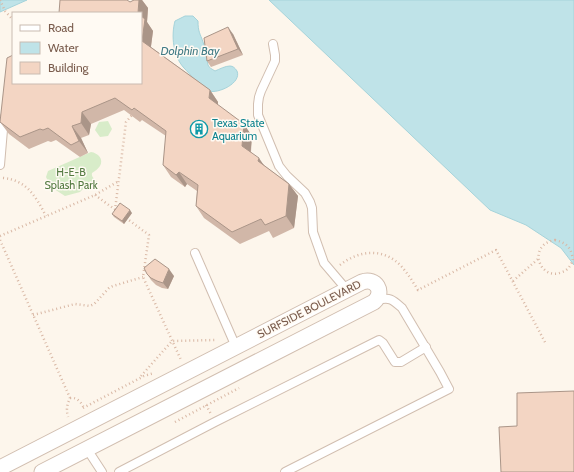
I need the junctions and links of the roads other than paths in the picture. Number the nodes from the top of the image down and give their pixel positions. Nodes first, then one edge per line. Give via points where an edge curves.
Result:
1 (273, 44) dead end
2 (5, 111) edge
3 (1, 149) edge
4 (0, 165) edge
5 (195, 253) dead end
6 (347, 290) junction
7 (377, 300) junction
8 (236, 347) junction
9 (426, 347) junction
10 (87, 449) junction
11 (0, 468) edge
12 (42, 472) edge
13 (102, 472) edge
14 (119, 472) edge
15 (285, 472) edge

1 - 6 lane via 275,61 259,97 258,115 279,166 305,193 310,202 313,232 324,263
2 - 3 lane
3 - 4 lane
5 - 8 lane
6 - 7 street, SURFSIDE BOULEVARD via 369,281 378,288
6 - 8 street, SURFSIDE BOULEVARD
7 - 9 lane via 394,300 402,308
7 - 10 street
8 - 11 street, SURFSIDE BOULEVARD
9 - 14 lane via 400,362 395,362 384,343 379,340
9 - 15 lane via 449,389
10 - 12 street
10 - 13 lane

